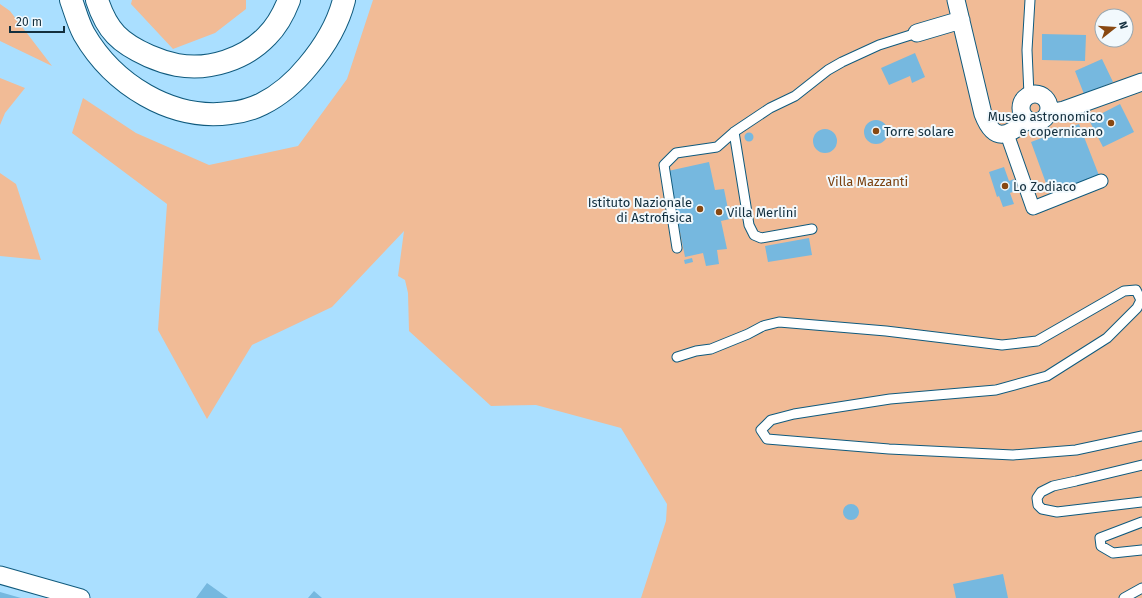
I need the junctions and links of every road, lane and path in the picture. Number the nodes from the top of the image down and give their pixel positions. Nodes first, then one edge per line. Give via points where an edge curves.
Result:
1 (71, 0) edge
2 (289, 0) edge
3 (344, 0) edge
4 (956, 0) edge
5 (1030, 0) edge
6 (99, 6) edge
7 (961, 20) junction
8 (917, 33) joint
9 (1142, 82) edge
10 (1029, 95) junction
11 (1048, 113) junction
12 (1027, 120) junction
13 (734, 132) junction
14 (1007, 134) junction
15 (1101, 181) dead end
16 (812, 229) dead end
17 (677, 248) dead end
18 (677, 357) dead end
19 (1142, 436) edge
20 (1142, 465) edge
21 (1142, 502) edge
22 (1142, 522) edge
23 (1142, 550) edge
24 (0, 576) edge
25 (1142, 588) edge
26 (81, 598) edge
27 (1124, 598) edge

1 - 3 main road via 78,22 88,40 105,63 128,83 156,101 178,109 209,114 242,111 262,105 280,94 300,76 318,54 340,13
2 - 6 main road via 273,29 252,49 220,63 194,66 162,61 124,43 113,33
4 - 7 street
5 - 10 lane via 1027,50
7 - 8 street
7 - 14 street via 986,122 997,134
8 - 13 lane via 879,45 842,62 799,93 770,108
9 - 11 street via 1064,110
10 - 11 street via 1038,94 1046,100
10 - 12 street via 1020,107 1023,117
11 - 12 street via 1039,122
12 - 14 street
13 - 16 lane via 749,225 754,235 761,238
13 - 17 lane via 717,147 676,153 664,166
14 - 15 street via 1033,208
18 - 19 lane via 711,349 763,326 779,322 886,331 1002,345 1037,341 1124,291 1136,290 1141,300 1137,308 1107,338 1046,376 996,390 890,399 794,414 770,420 761,430 767,438 889,449 1013,455 1076,450
20 - 21 lane via 1053,486 1041,492 1037,498 1042,509 1057,512
22 - 23 lane via 1100,538 1101,546 1113,553
24 - 26 street
25 - 27 lane

